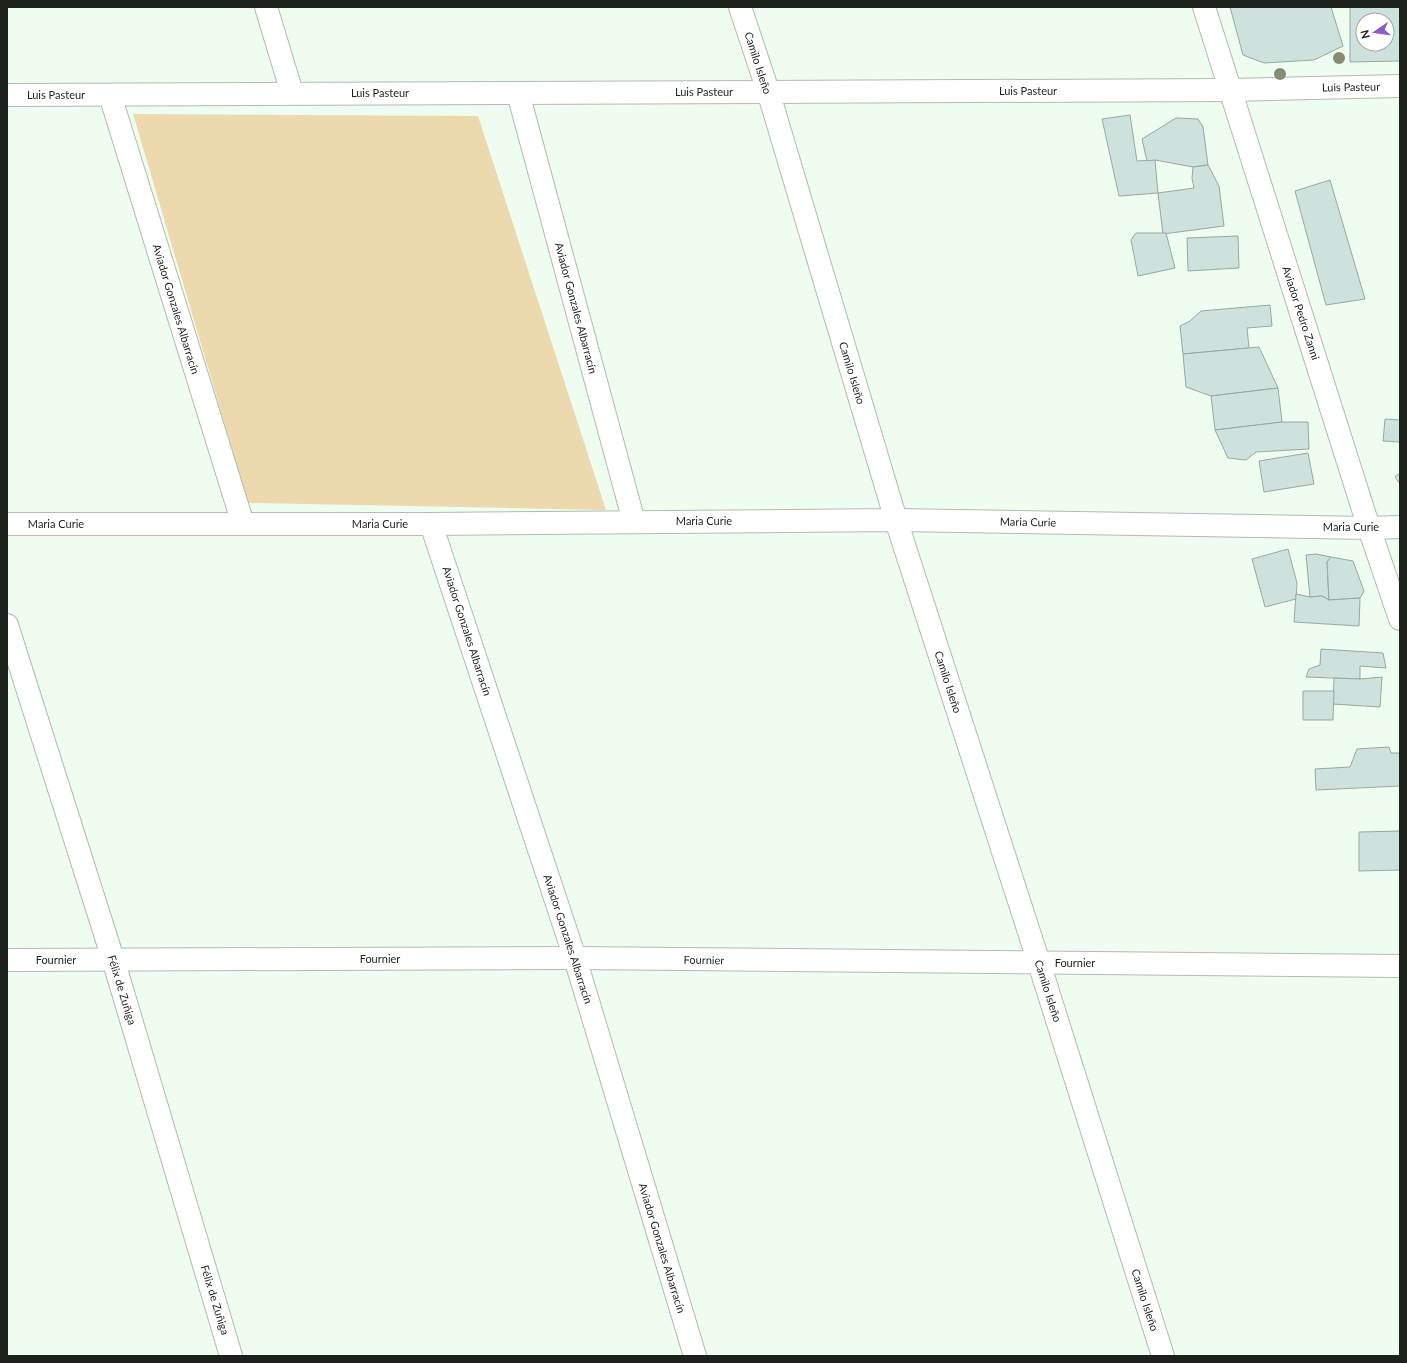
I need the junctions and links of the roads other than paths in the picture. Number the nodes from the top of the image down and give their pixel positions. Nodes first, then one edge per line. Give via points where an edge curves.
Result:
1 (266, 7) edge
2 (740, 7) edge
3 (1204, 7) edge
4 (1400, 86) edge
5 (1231, 90) junction
6 (768, 91) junction
7 (292, 93) junction
8 (518, 93) junction
9 (7, 95) edge
10 (110, 95) junction
11 (896, 520) junction
12 (634, 522) junction
13 (7, 524) edge
14 (243, 524) junction
15 (431, 524) junction
16 (1400, 527) edge
17 (1369, 528) junction
18 (1400, 619) edge
19 (7, 625) edge
20 (575, 958) junction
21 (7, 960) edge
22 (113, 960) junction
23 (1039, 963) junction
24 (1400, 966) edge
25 (231, 1356) edge
26 (695, 1356) edge
27 (1163, 1356) edge

1 - 7 street
2 - 6 street, Camilo Isleño
3 - 5 street, Aviador Pedro Zanni
4 - 5 street, Luis Pasteur
5 - 6 street, Luis Pasteur
5 - 17 street, Aviador Pedro Zanni
6 - 8 street, Luis Pasteur
6 - 11 street, Camilo Isleño
7 - 8 street, Luis Pasteur
7 - 10 street, Luis Pasteur
8 - 12 street, Aviador Gonzales Albarracín
9 - 10 street, Luis Pasteur
10 - 14 street, Aviador Gonzales Albarracín
11 - 12 street, Maria Curie
11 - 17 street, Maria Curie
11 - 23 street, Camilo Isleño
12 - 15 street, Maria Curie
13 - 14 street, Maria Curie
14 - 15 street, Maria Curie
15 - 20 street, Aviador Gonzales Albarracín
16 - 17 street, Maria Curie
17 - 18 street, Aviador Pedro Zanni
19 - 22 street, Félix de Zuñiga
20 - 22 street, Fournier
20 - 23 street, Fournier
20 - 26 street, Aviador Gonzales Albarracín
21 - 22 street, Fournier
22 - 25 street, Félix de Zuñiga
23 - 24 street, Fournier
23 - 27 street, Camilo Isleño

